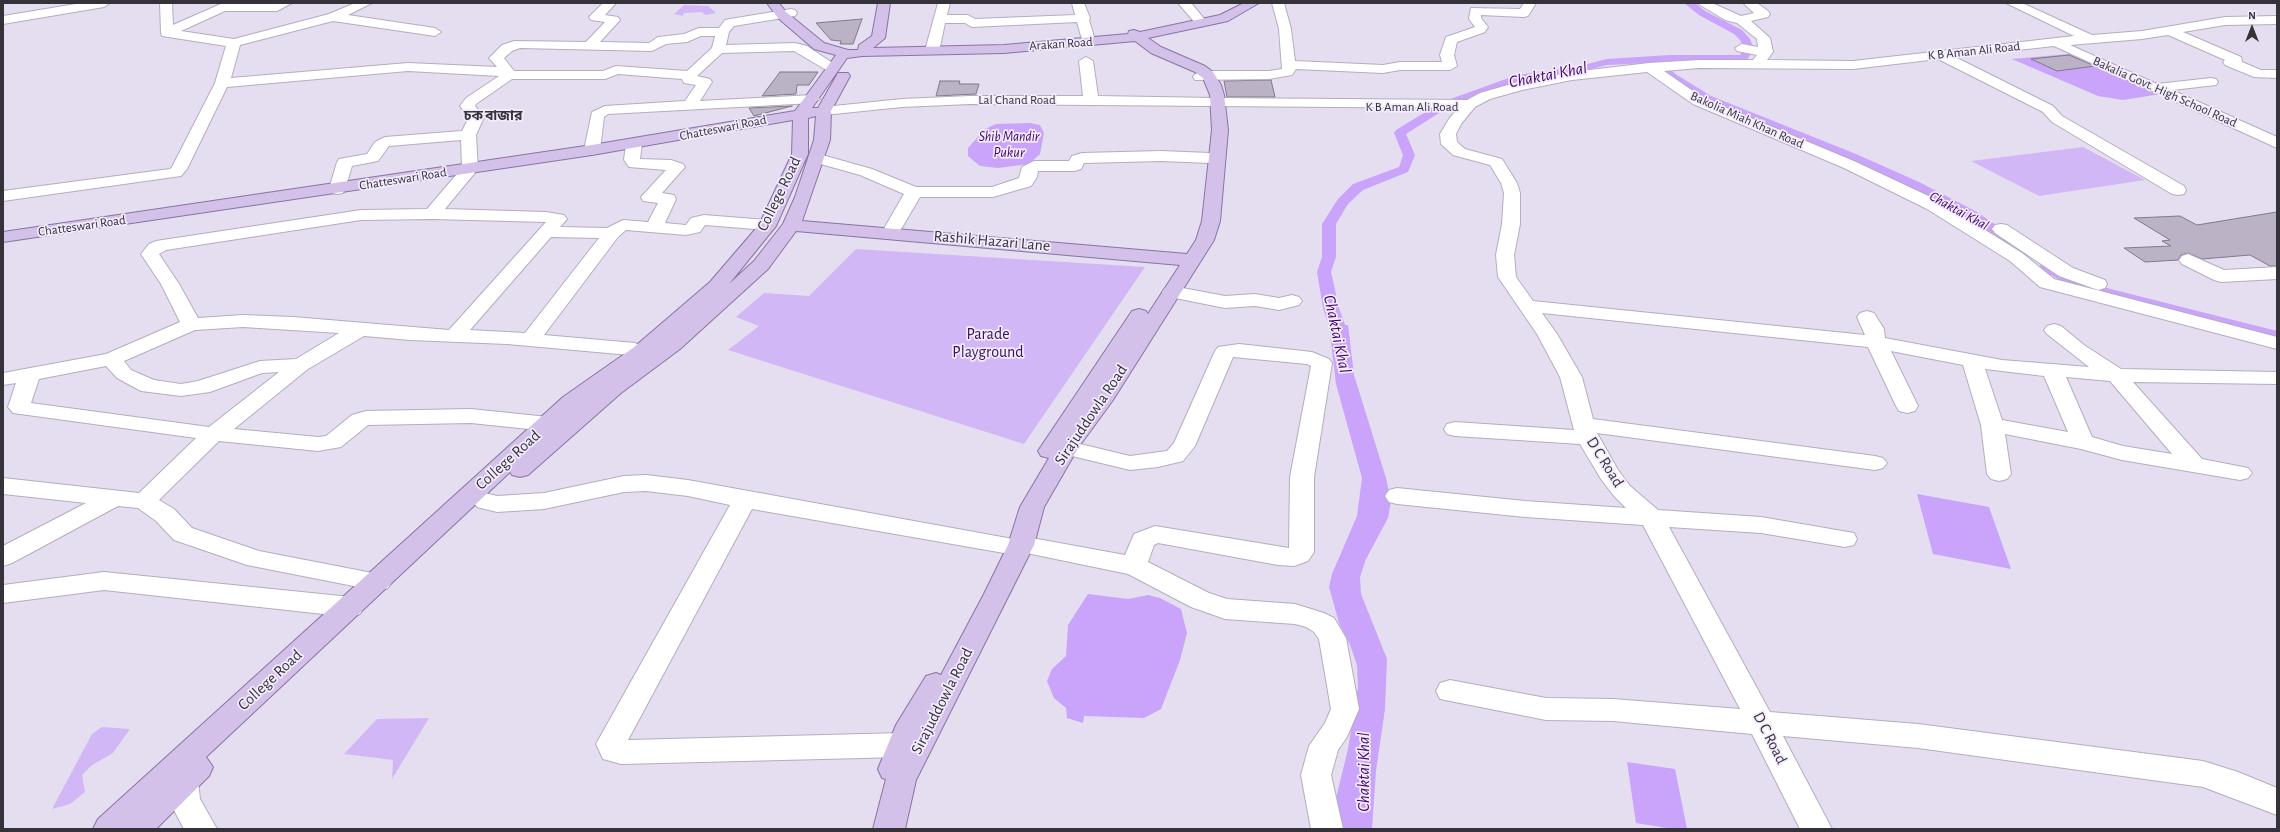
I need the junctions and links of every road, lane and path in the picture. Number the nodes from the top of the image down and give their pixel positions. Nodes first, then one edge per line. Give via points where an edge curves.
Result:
1 (104, 3) edge
2 (166, 3) edge
3 (286, 3) edge
4 (366, 3) edge
5 (610, 3) edge
6 (773, 3) edge
7 (874, 3) edge
8 (884, 3) edge
9 (944, 3) edge
10 (1078, 3) edge
11 (1184, 3) edge
12 (1247, 3) edge
13 (1253, 3) edge
14 (1278, 3) edge
15 (1530, 3) edge
16 (1703, 3) edge
17 (1749, 3) edge
18 (2012, 3) edge
19 (785, 10) edge
20 (28, 17) junction
21 (333, 17) junction
22 (1084, 18) junction
23 (940, 19) junction
24 (3, 20) edge
25 (1741, 20) junction
26 (2277, 20) edge
27 (1200, 21) junction
28 (3, 29) edge
29 (2168, 30) junction
30 (435, 32) dead end
31 (723, 32) junction
32 (167, 33) junction
33 (1133, 36) junction
34 (1088, 40) junction
35 (2093, 41) junction
36 (2053, 42) junction
37 (234, 43) junction
38 (589, 46) junction
39 (933, 47) junction
40 (1742, 48) dead end
41 (718, 49) junction
42 (856, 49) junction
43 (1766, 52) junction
44 (1704, 53) dead end
45 (1940, 55) junction
46 (1086, 61) dead end
47 (1714, 64) junction
48 (1290, 65) junction
49 (1756, 65) junction
50 (1670, 66) junction
51 (1649, 67) junction
52 (833, 68) junction
53 (508, 73) junction
54 (2277, 74) edge
55 (690, 75) junction
56 (1269, 75) junction
57 (1204, 76) junction
58 (2210, 82) dead end
59 (222, 83) junction
60 (2155, 88) junction
61 (1091, 100) junction
62 (1215, 103) junction
63 (1280, 103) junction
64 (691, 104) junction
65 (819, 105) junction
66 (1468, 105) junction
67 (1402, 106) junction
68 (801, 113) junction
69 (468, 135) junction
70 (2277, 143) edge
71 (634, 144) junction
72 (592, 150) junction
73 (816, 158) junction
74 (1210, 158) junction
75 (470, 169) junction
76 (337, 189) junction
77 (2178, 190) dead end
78 (914, 192) junction
79 (3, 196) edge
80 (432, 214) junction
81 (767, 225) junction
82 (791, 225) junction
83 (654, 228) junction
84 (547, 232) junction
85 (891, 232) junction
86 (612, 234) junction
87 (3, 237) edge
88 (2188, 260) dead end
89 (1186, 261) junction
90 (2277, 273) edge
91 (1172, 292) junction
92 (1292, 301) dead end
93 (1527, 306) junction
94 (1867, 317) dead end
95 (191, 324) junction
96 (2277, 329) edge
97 (359, 330) junction
98 (2054, 330) dead end
99 (454, 336) junction
100 (530, 340) junction
101 (1876, 342) junction
102 (2277, 343) edge
103 (649, 354) junction
104 (111, 359) junction
105 (1972, 360) junction
106 (302, 365) junction
107 (2052, 370) junction
108 (30, 374) junction
109 (2116, 375) junction
110 (2277, 378) edge
111 (3, 379) edge
112 (1907, 406) dead end
113 (548, 424) junction
114 (1992, 425) junction
115 (1455, 429) dead end
116 (1586, 432) junction
117 (214, 434) junction
118 (2083, 442) junction
119 (1076, 450) dead end
120 (1875, 463) dead end
121 (2194, 465) junction
122 (2240, 473) dead end
123 (1999, 474) dead end
124 (3, 486) edge
125 (1397, 496) dead end
126 (114, 498) junction
127 (745, 500) junction
128 (144, 501) junction
129 (485, 501) junction
130 (1650, 517) junction
131 (1845, 539) dead end
132 (1012, 544) junction
133 (3, 557) edge
134 (1134, 566) junction
135 (379, 582) junction
136 (3, 594) edge
137 (351, 607) junction
138 (1450, 691) dead end
139 (1761, 722) junction
140 (903, 745) junction
141 (183, 781) junction
142 (2277, 802) edge
143 (109, 829) edge
144 (135, 829) edge
145 (200, 829) edge
146 (875, 829) edge
147 (889, 829) edge
148 (1327, 829) edge
149 (1816, 829) edge

1 - 20 street
2 - 32 street
3 - 32 street via 278,7 223,7
4 - 21 street
5 - 38 street via 595,17 614,20
6 - 19 main road
7 - 42 main road via 868,34
8 - 42 main road via 881,29
9 - 23 street
10 - 22 street
11 - 27 street
12 - 27 main road, Arakan Road
13 - 33 main road, Arakan Road via 1224,18
14 - 48 street
15 - 48 street via 1524,13 1475,10 1475,19 1482,27 1451,40 1447,54 1450,66 1400,66 1383,69
16 - 25 street
17 - 25 street via 1764,14
18 - 35 street
19 - 31 street via 733,22
19 - 42 main road via 820,46
20 - 24 street
20 - 28 street
21 - 30 street
21 - 37 street
22 - 23 street via 972,23 968,19
22 - 34 street
23 - 39 street
25 - 43 street via 1763,38
26 - 29 street, K B Aman Ali Road via 2226,21
27 - 33 main road, Arakan Road
29 - 35 street, K B Aman Ali Road
29 - 54 street via 2236,60 2230,62 2259,74
31 - 38 street via 698,32 687,38 663,40 652,46
31 - 41 street
32 - 37 street
33 - 34 main road, Arakan Road
33 - 42 main road, Arakan Road via 1004,49
33 - 57 main road via 1146,52
34 - 39 main road, Arakan Road via 1002,46
35 - 36 street, K B Aman Ali Road
36 - 45 street, K B Aman Ali Road
36 - 60 street, Bakalia Govt. High School Road
37 - 59 street
38 - 53 street via 513,46 502,51 496,58
39 - 42 main road, Arakan Road
40 - 43 street
41 - 52 street via 795,47
41 - 55 street
42 - 52 main road, College Road
42 - 65 main road, College Road
43 - 49 street
44 - 47 street
45 - 49 street, K B Aman Ali Road via 1853,65
45 - 77 street via 2048,110 2057,119
46 - 61 street
47 - 49 street, K B Aman Ali Road
47 - 50 street, K B Aman Ali Road
48 - 56 street via 1287,72
50 - 51 street, K B Aman Ali Road
50 - 96 street via 1688,81 1713,96 1868,161 1976,212 2066,272 2083,280
51 - 66 street, K B Aman Ali Road via 1572,76 1520,86 1485,96
51 - 102 street, Bakolia Miah Khan Road via 1698,101 1913,194 1977,230 2016,257 2047,283
52 - 65 main road, College Road
53 - 55 street via 605,75 616,70
53 - 59 street via 408,67
53 - 69 street via 471,100 468,106 477,117
55 - 64 street via 689,80 705,82
56 - 57 street
56 - 63 street via 1274,78
57 - 62 main road, Sirajuddowla Road via 1205,84
58 - 60 street
59 - 79 street via 175,173
60 - 70 street, Bakalia Govt. High School Road
61 - 62 street, Lal Chand Road
61 - 65 street, Lal Chand Road
62 - 63 street, K B Aman Ali Road
62 - 67 street, K B Aman Ali Road
62 - 74 main road, Sirajuddowla Road
62 - 89 main road, Sirajuddowla Road via 1220,130 1219,160 1214,177 1211,221 1205,240
63 - 67 street, K B Aman Ali Road
64 - 65 street, Lal Chand Road
64 - 72 street, Lal Chand Road via 601,111 597,115
65 - 68 main road, College Road
65 - 73 main road, College Road via 822,140
66 - 67 street, K B Aman Ali Road
66 - 93 street, D C Road via 1448,134 1449,144 1459,152 1496,162 1509,183 1512,193 1511,224 1505,267 1508,277
68 - 71 main road, Chatteswari Road
68 - 81 main road, College Road via 800,154
69 - 75 street
69 - 76 street via 385,142 372,158 345,162
71 - 72 main road, Chatteswari Road
71 - 83 street via 632,160 635,164 677,167 649,197 668,200
72 - 75 main road, Chatteswari Road
73 - 78 street via 866,172
73 - 82 main road, College Road
74 - 78 street via 1080,158 1075,166 1031,167 1025,182 993,192
74 - 89 main road, Sirajuddowla Road via 1199,222
75 - 76 main road, Chatteswari Road
75 - 80 street
76 - 87 main road, Chatteswari Road
78 - 85 street
80 - 84 street via 558,219
80 - 95 street via 361,215 155,248 150,254 170,284
81 - 83 street via 704,220 691,229
81 - 103 main road, College Road via 717,286
82 - 85 main road, Rashik Hazari Lane
82 - 103 main road, College Road via 761,264 717,306
83 - 86 street via 624,226 617,228
84 - 86 street
84 - 99 street
85 - 89 main road, Rashik Hazari Lane
86 - 100 street
88 - 90 street via 2221,276
89 - 91 main road, Sirajuddowla Road
89 - 132 main road, Sirajuddowla Road via 1058,436
91 - 92 street via 1226,302 1255,300 1279,304
91 - 132 main road, Sirajuddowla Road via 1102,400 1057,463
93 - 101 street
93 - 116 street, D C Road via 1547,334 1571,377
94 - 101 street via 1874,329
95 - 97 street via 250,321
95 - 104 street
97 - 99 street
97 - 106 street
98 - 109 street
99 - 100 street
100 - 103 street via 635,349
101 - 105 street
101 - 112 street
103 - 113 main road, College Road via 571,402
103 - 129 main road, College Road
104 - 106 street via 124,374 149,386 182,390 202,387 260,367
104 - 108 street
105 - 107 street via 2002,366
105 - 114 street
106 - 117 street
107 - 109 street
107 - 118 street
108 - 111 street
108 - 117 street via 19,407 21,408
109 - 110 street
109 - 121 street
113 - 117 street via 471,416 366,418 333,442 318,444
113 - 135 main road, College Road
114 - 118 street
114 - 123 street
115 - 116 street
116 - 120 street
116 - 130 street, D C Road via 1618,485
117 - 128 street
118 - 121 street via 2122,453
119 - 134 street via 1130,463 1175,456 1184,446 1222,354 1229,350 1312,358 1322,363 1302,477 1299,556 1278,556 1155,534 1143,540
121 - 122 street
124 - 126 street
125 - 130 street via 1525,509
126 - 128 street
126 - 133 street
127 - 129 street via 688,488 646,483 624,484 544,501 497,504
127 - 132 street
127 - 140 street via 611,744 614,750 621,752
128 - 135 street via 165,515 183,534 256,559
129 - 141 main road, College Road
130 - 131 street via 1761,525
130 - 139 street, D C Road
132 - 134 street
132 - 140 main road, Sirajuddowla Road via 911,725
132 - 147 main road, Sirajuddowla Road via 901,780
134 - 148 street via 1200,600 1225,609 1295,614 1324,625 1332,638 1345,709 1337,729 1324,746 1316,775
135 - 137 main road, College Road
136 - 137 street via 104,581
137 - 143 main road, College Road
138 - 139 street via 1546,709 1613,710
139 - 142 street via 1918,736 2203,774
139 - 149 street, D C Road
140 - 146 main road, Sirajuddowla Road via 883,796
141 - 144 main road, College Road
141 - 145 street via 185,801

